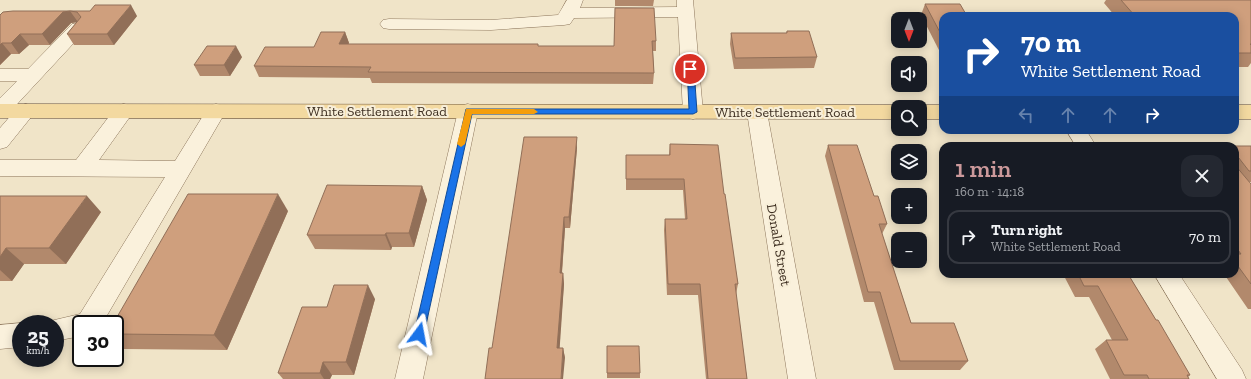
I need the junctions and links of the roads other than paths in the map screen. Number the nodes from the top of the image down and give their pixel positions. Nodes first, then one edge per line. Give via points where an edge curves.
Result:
1 (685, 6) edge
2 (572, 7) edge
3 (389, 24) dead end
4 (78, 28) edge
5 (33, 75) junction
6 (0, 76) edge
7 (0, 111) edge
8 (26, 111) junction
9 (124, 111) junction
10 (216, 111) junction
11 (468, 111) junction
12 (693, 112) junction
13 (757, 112) junction
14 (891, 112) edge
15 (927, 112) edge
16 (939, 112) edge
17 (1239, 112) edge
18 (1251, 112) edge
19 (0, 142) edge
20 (0, 168) edge
21 (82, 168) junction
22 (181, 169) junction
23 (1169, 278) edge
24 (93, 315) edge
25 (12, 336) edge
26 (0, 337) edge
27 (409, 379) edge
28 (802, 379) edge
29 (1232, 379) edge

1 - 2 street
1 - 12 street
2 - 3 street via 564,20 491,26
4 - 5 street
5 - 6 street
5 - 7 street
7 - 8 main road, White Settlement Road
8 - 9 main road, White Settlement Road
8 - 19 street
9 - 10 main road, White Settlement Road
9 - 21 street
10 - 11 main road, White Settlement Road
10 - 22 street
11 - 12 main road, White Settlement Road
11 - 27 street
12 - 13 main road, White Settlement Road
13 - 14 main road, White Settlement Road
13 - 28 street, Donald Street
15 - 16 main road
17 - 18 main road
20 - 21 street
21 - 22 street
22 - 24 street
23 - 29 street
25 - 26 street

